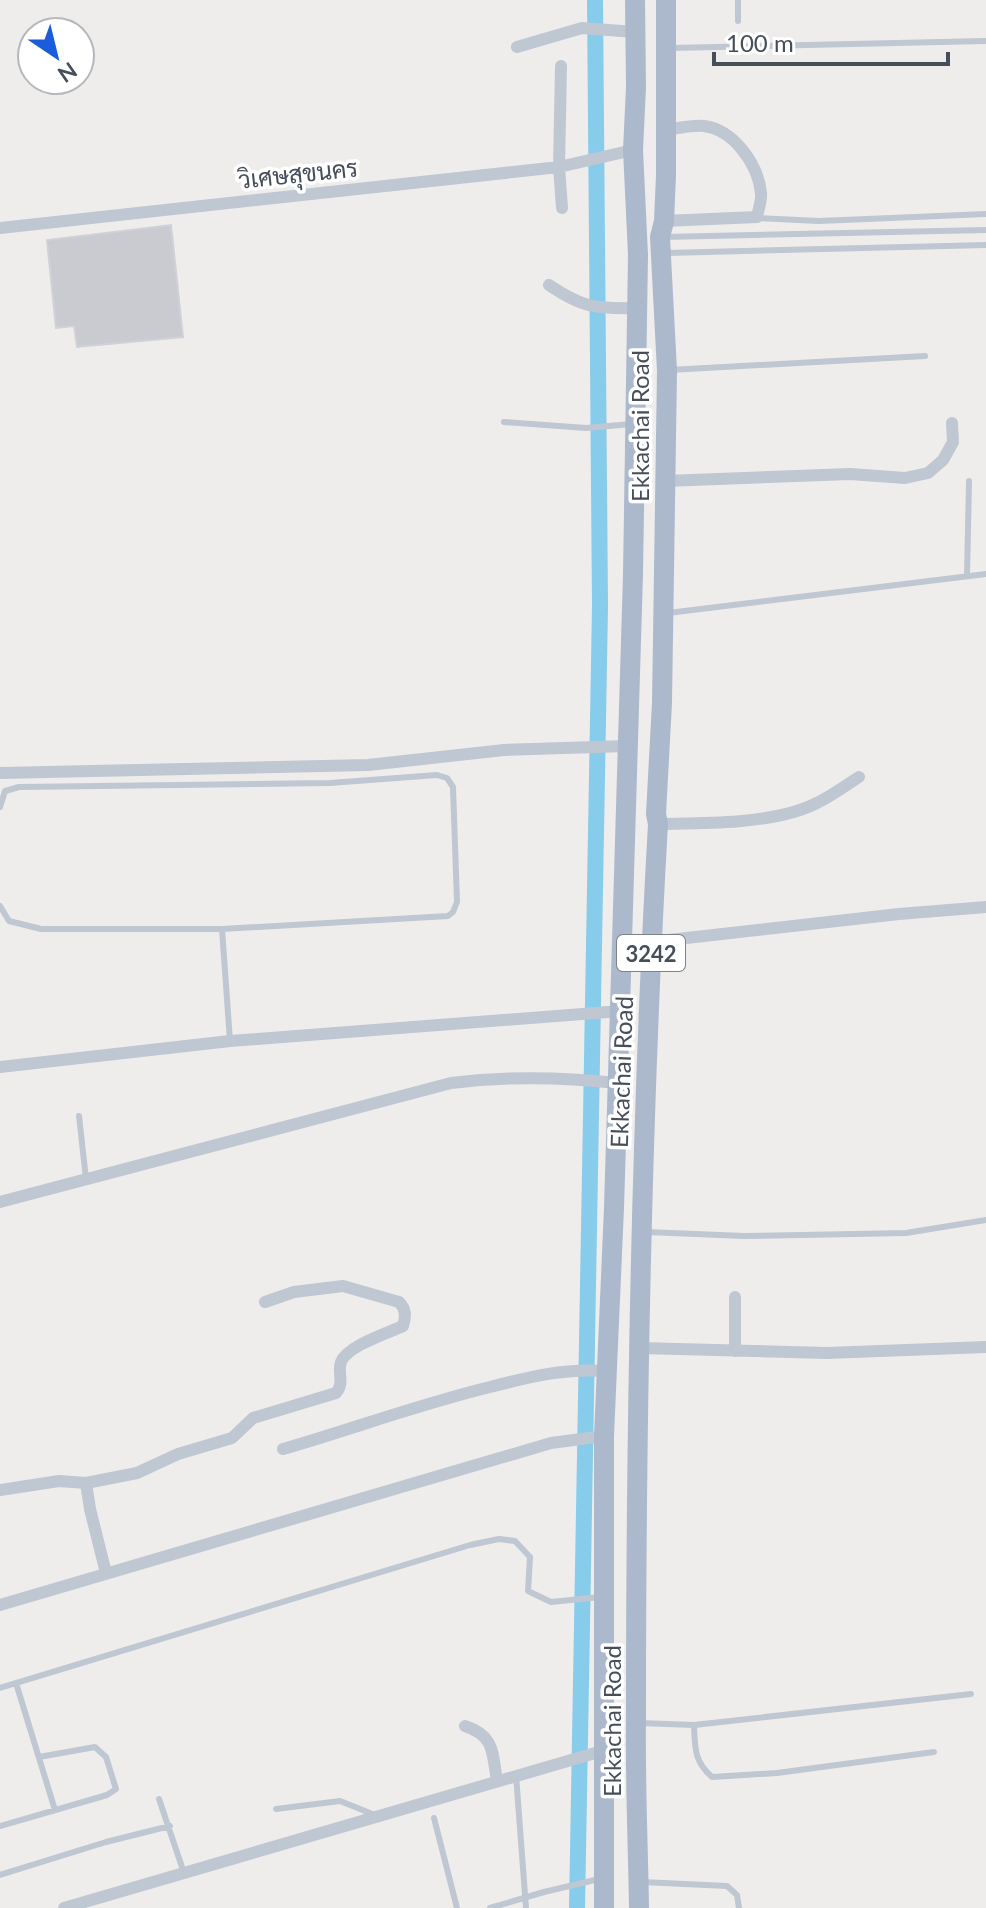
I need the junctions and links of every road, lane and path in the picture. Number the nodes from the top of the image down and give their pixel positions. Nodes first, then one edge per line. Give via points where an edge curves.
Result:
1 (635, 0) edge
2 (666, 0) edge
3 (738, 0) edge
4 (738, 21) dead end
5 (635, 32) junction
6 (986, 41) edge
7 (517, 47) dead end
8 (666, 48) junction
9 (561, 66) dead end
10 (667, 130) junction
11 (625, 153) junction
12 (559, 167) junction
13 (562, 208) dead end
14 (986, 214) edge
15 (757, 217) junction
16 (0, 228) edge
17 (986, 230) edge
18 (662, 237) junction
19 (986, 245) edge
20 (549, 285) dead end
21 (637, 308) junction
22 (925, 356) dead end
23 (667, 371) junction
24 (504, 422) dead end
25 (952, 423) dead end
26 (635, 424) junction
27 (665, 481) junction
28 (969, 481) dead end
29 (986, 574) edge
30 (967, 576) junction
31 (664, 613) junction
32 (619, 746) junction
33 (0, 773) edge
34 (859, 777) dead end
35 (0, 807) edge
36 (658, 824) junction
37 (0, 906) edge
38 (986, 907) edge
39 (222, 929) junction
40 (651, 942) junction
41 (621, 1011) junction
42 (230, 1041) junction
43 (0, 1067) edge
44 (617, 1083) junction
45 (79, 1116) dead end
46 (86, 1179) junction
47 (0, 1202) edge
48 (986, 1220) edge
49 (642, 1231) junction
50 (735, 1297) dead end
51 (265, 1302) dead end
52 (986, 1347) edge
53 (640, 1348) junction
54 (735, 1351) junction
55 (595, 1370) junction
56 (604, 1436) junction
57 (283, 1449) dead end
58 (86, 1483) junction
59 (0, 1490) edge
60 (106, 1573) junction
61 (599, 1597) junction
62 (0, 1605) edge
63 (16, 1683) junction
64 (0, 1688) edge
65 (971, 1694) dead end
66 (636, 1723) junction
67 (694, 1725) junction
68 (465, 1726) dead end
69 (934, 1752) dead end
70 (594, 1753) junction
71 (39, 1757) junction
72 (516, 1775) junction
73 (497, 1781) junction
74 (159, 1799) dead end
75 (276, 1809) dead end
76 (55, 1810) junction
77 (378, 1816) junction
78 (434, 1818) dead end
79 (0, 1826) edge
80 (170, 1826) junction
81 (184, 1873) junction
82 (0, 1875) edge
83 (603, 1878) junction
84 (639, 1882) junction
85 (525, 1897) junction
86 (64, 1908) edge
87 (457, 1908) edge
88 (490, 1908) edge
89 (526, 1908) edge
90 (604, 1908) edge
91 (639, 1908) edge
92 (739, 1908) edge

1 - 5 main road, Ekkachai Road / 3242
2 - 8 main road, Ekkachai Road / 3242
3 - 4 lane
5 - 7 street via 571,30
5 - 11 main road, Ekkachai Road / 3242 via 636,87
6 - 8 lane
8 - 10 main road, Ekkachai Road / 3242
9 - 12 street
10 - 15 street via 714,129 748,157 761,195
10 - 18 main road, Ekkachai Road / 3242
11 - 12 street, วิเศษสุขนคร
11 - 21 main road, Ekkachai Road / 3242 via 638,255
12 - 13 street
12 - 16 street, วิเศษสุขนคร
14 - 15 lane via 819,221
15 - 18 street
17 - 18 lane
18 - 19 lane
18 - 23 main road, Ekkachai Road / 3242
20 - 21 street via 591,307
21 - 26 main road, Ekkachai Road / 3242
22 - 23 lane
23 - 27 main road, Ekkachai Road / 3242
24 - 26 lane via 586,428
25 - 27 street via 953,442 943,460 928,473 905,478 850,474
26 - 32 main road, Ekkachai Road / 3242
27 - 31 main road, Ekkachai Road / 3242
28 - 30 lane
29 - 30 lane
30 - 31 lane
31 - 36 main road, Ekkachai Road / 3242
32 - 33 street via 504,750 368,765
32 - 41 main road, Ekkachai Road / 3242
34 - 36 street via 799,811
35 - 39 lane via 5,791 19,787 330,783 437,775 453,787 457,902 448,916
36 - 40 main road, Ekkachai Road / 3242
37 - 39 lane via 9,921 41,929
38 - 40 street
39 - 42 lane
40 - 49 main road, Ekkachai Road / 3242
41 - 42 street
41 - 44 main road, Ekkachai Road / 3242
42 - 43 street
44 - 46 street via 451,1083
44 - 55 main road, Ekkachai Road / 3242 via 614,1208
45 - 46 lane
46 - 47 street
48 - 49 lane via 906,1233 744,1236
49 - 53 main road, Ekkachai Road / 3242
50 - 54 street
51 - 58 street via 343,1286 399,1302 405,1319 403,1326 348,1353 340,1365 342,1384 336,1393 253,1418 232,1438 137,1473
52 - 54 street
53 - 54 street
53 - 66 main road, Ekkachai Road / 3242
55 - 56 main road, Ekkachai Road / 3242
55 - 57 street via 553,1371 431,1402
56 - 60 street via 551,1443
56 - 61 main road, Ekkachai Road / 3242
58 - 59 street via 59,1481
58 - 60 street
60 - 62 street
61 - 63 lane via 551,1602 528,1591 530,1557 522,1545 499,1539
61 - 70 main road, Ekkachai Road / 3242
63 - 64 lane
63 - 71 lane
65 - 67 lane
66 - 67 lane
66 - 84 main road, Ekkachai Road / 3242
67 - 69 lane via 695,1751 701,1768 712,1777
68 - 73 street via 490,1742
70 - 72 street
70 - 83 main road, Ekkachai Road / 3242
71 - 76 lane
71 - 76 lane via 95,1747 106,1757 114,1781 113,1792
72 - 73 street
72 - 85 lane
73 - 77 street
74 - 80 lane
75 - 77 lane via 340,1801
76 - 79 lane
77 - 81 street
78 - 87 lane
80 - 81 lane
80 - 82 lane
81 - 86 street
83 - 85 lane
83 - 90 main road, Ekkachai Road / 3242
84 - 91 main road, Ekkachai Road / 3242
84 - 92 lane via 727,1886 737,1895
85 - 88 lane
85 - 89 lane

